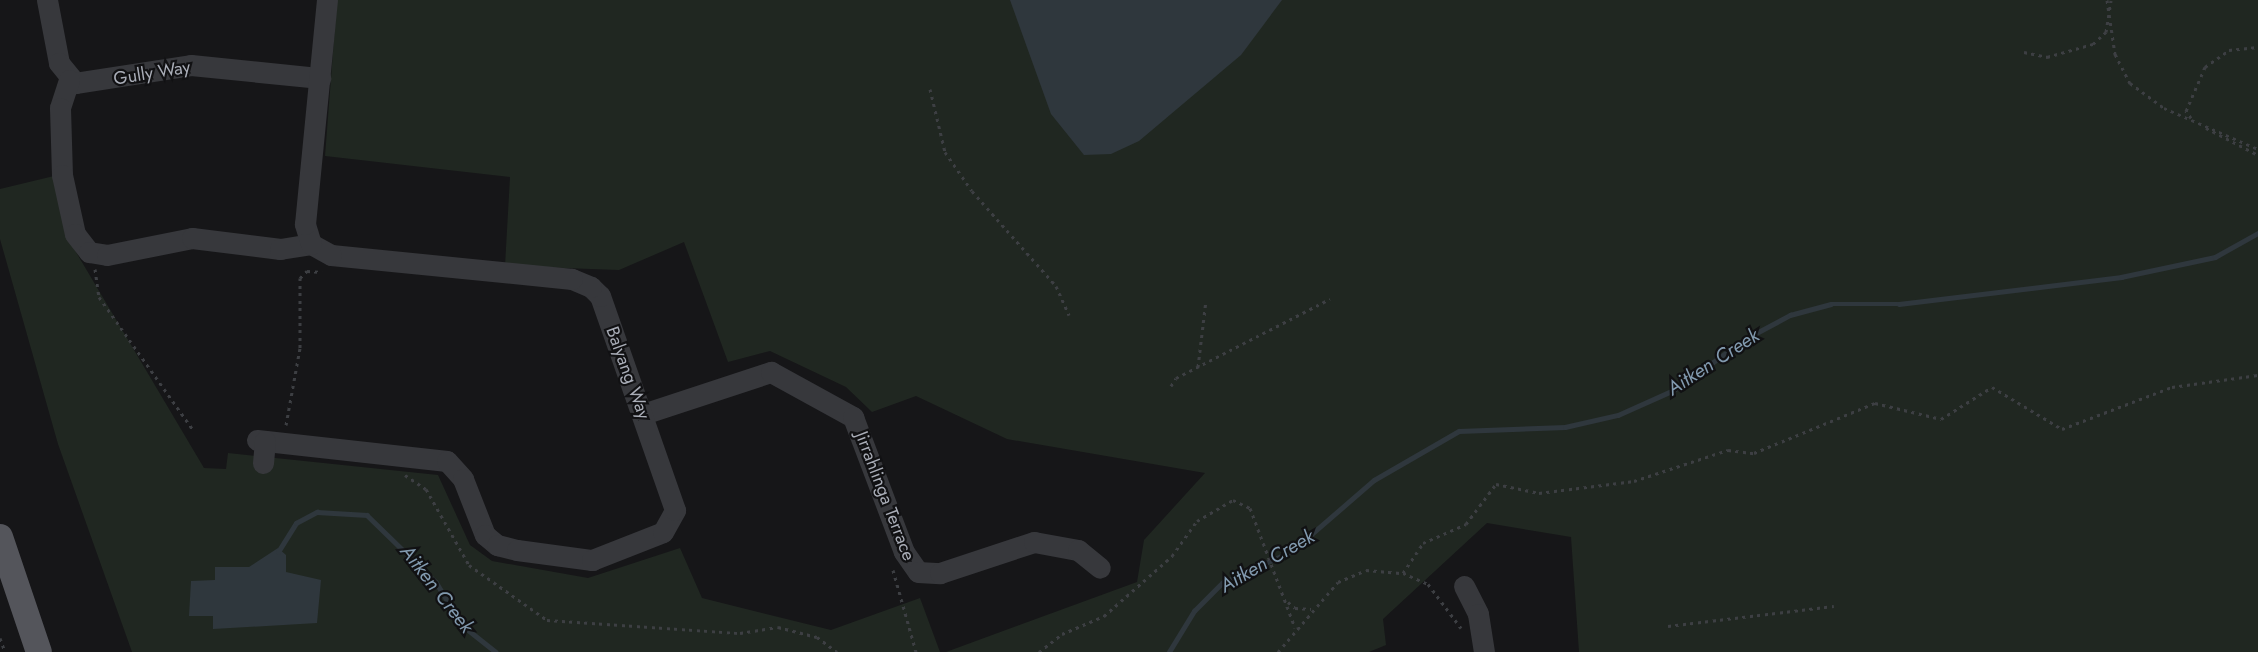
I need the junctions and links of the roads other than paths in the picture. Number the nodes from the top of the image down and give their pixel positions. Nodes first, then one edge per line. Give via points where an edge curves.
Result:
1 (46, 0) edge
2 (327, 0) edge
3 (320, 78) junction
4 (69, 80) junction
5 (308, 237) junction
6 (643, 414) junction
7 (263, 463) dead end
8 (0, 537) edge
9 (1100, 568) dead end
10 (1464, 586) dead end
11 (39, 652) edge
12 (1484, 652) edge

1 - 4 street via 59,63
2 - 3 street
3 - 4 street, Gully Way via 191,65 93,83
3 - 5 street
4 - 5 street via 60,108 62,176 75,234 83,249 96,255 192,238 267,245
5 - 6 street, Balyang Way via 331,255 583,282 600,296
6 - 7 street, Balyang Way via 674,496 674,518 654,537 586,561 491,541 458,471 447,461 269,441
6 - 9 street, Jirrahlinga Terrace via 771,372 853,417 898,540 918,572 940,573 1034,542 1078,550
8 - 11 main road
10 - 12 street via 1478,614

